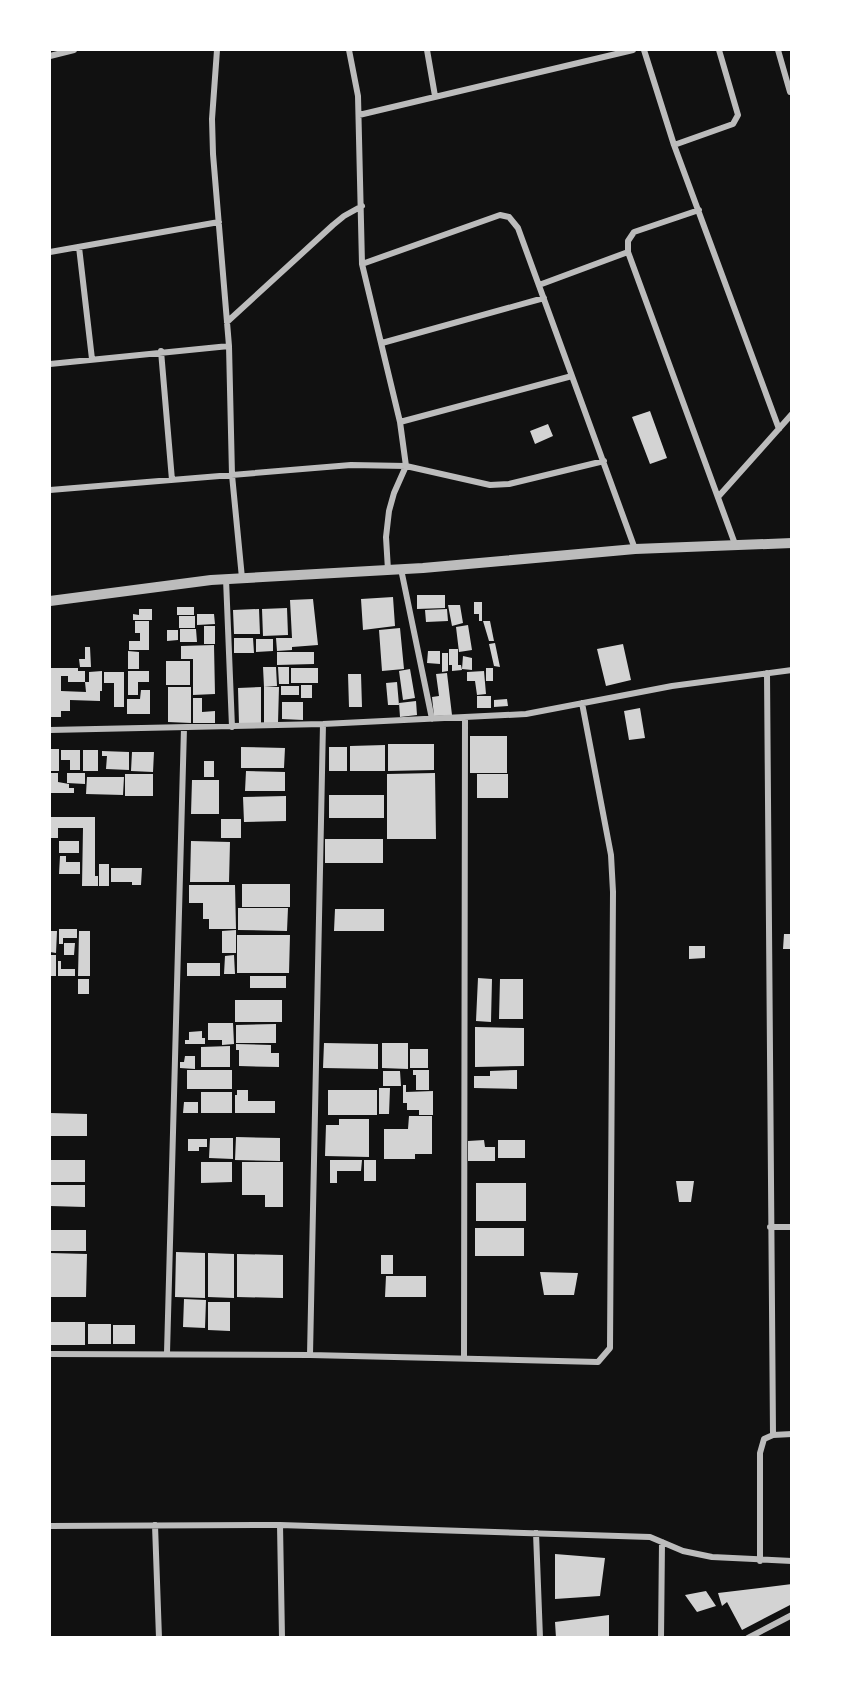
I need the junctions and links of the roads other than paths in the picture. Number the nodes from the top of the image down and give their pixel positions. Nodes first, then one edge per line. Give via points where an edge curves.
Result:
1 (74, 50) edge
2 (217, 50) edge
3 (349, 50) edge
4 (427, 50) edge
5 (633, 50) edge
6 (644, 50) edge
7 (719, 50) edge
8 (778, 50) edge
9 (50, 56) edge
10 (790, 92) dead end
11 (435, 96) junction
12 (359, 115) junction
13 (674, 145) junction
14 (362, 206) junction
15 (699, 210) junction
16 (219, 222) junction
17 (79, 247) junction
18 (50, 252) edge
19 (628, 252) junction
20 (362, 264) junction
21 (539, 285) junction
22 (544, 298) junction
23 (227, 322) junction
24 (382, 343) junction
25 (229, 346) junction
26 (161, 351) junction
27 (92, 359) junction
28 (50, 364) edge
29 (572, 376) junction
30 (792, 414) edge
31 (400, 422) junction
32 (779, 429) junction
33 (603, 461) junction
34 (406, 466) junction
35 (232, 475) junction
36 (172, 480) junction
37 (50, 490) edge
38 (718, 497) junction
39 (792, 543) edge
40 (735, 544) junction
41 (635, 549) junction
42 (401, 569) junction
43 (388, 570) junction
44 (242, 578) junction
45 (226, 579) junction
46 (50, 601) edge
47 (792, 670) edge
48 (767, 673) junction
49 (582, 703) junction
50 (465, 717) junction
51 (432, 719) junction
52 (323, 724) junction
53 (232, 727) junction
54 (184, 728) junction
55 (50, 730) edge
56 (770, 1227) junction
57 (792, 1227) edge
58 (167, 1353) junction
59 (50, 1354) edge
60 (310, 1355) junction
61 (464, 1358) junction
62 (773, 1434) junction
63 (792, 1434) edge
64 (50, 1526) edge
65 (155, 1526) junction
66 (280, 1526) junction
67 (536, 1533) junction
68 (662, 1542) junction
69 (760, 1561) junction
70 (792, 1561) edge
71 (792, 1615) edge
72 (159, 1638) edge
73 (282, 1638) edge
74 (540, 1638) edge
75 (661, 1638) edge
76 (748, 1638) edge

1 - 9 street
2 - 16 street via 212,119
3 - 12 street
4 - 11 street
5 - 11 street
6 - 13 street
7 - 13 street via 738,115 736,120
8 - 10 street
11 - 12 street
12 - 14 street
13 - 15 street
14 - 20 street
14 - 23 street via 338,220
15 - 19 street via 634,232 628,241
15 - 32 street
16 - 17 street
16 - 23 street
17 - 18 street
17 - 27 street
19 - 21 street
19 - 38 street
20 - 21 street via 500,215 509,217 518,228
20 - 24 street
21 - 22 street
22 - 24 street
22 - 29 street
23 - 25 street
24 - 31 street
25 - 26 street
25 - 35 street
26 - 27 street
26 - 36 street
27 - 28 street
29 - 31 street
29 - 33 street
30 - 32 street
31 - 34 street
32 - 38 street
33 - 34 street via 490,485
33 - 41 street
34 - 35 street via 351,465
34 - 43 street via 389,511
35 - 36 street
35 - 44 street
36 - 37 street
38 - 40 street
39 - 40 street
40 - 41 street
41 - 42 street
42 - 43 street
42 - 51 street
43 - 44 street
44 - 45 street
45 - 46 street
45 - 53 street
47 - 48 street
48 - 49 street
48 - 56 street
49 - 50 street via 526,714
49 - 61 street via 611,855 613,892 610,1348 598,1362
50 - 51 street
50 - 61 street
51 - 52 street
52 - 53 street
52 - 60 street
53 - 54 street
54 - 55 street
54 - 58 street
56 - 57 street
56 - 62 street
58 - 59 street
58 - 60 street
60 - 61 street
62 - 63 street
62 - 69 street via 764,1439 760,1453
64 - 65 street
65 - 66 street
65 - 72 street
66 - 67 street
66 - 73 street
67 - 68 street via 650,1537
67 - 74 street
68 - 69 street via 712,1557
68 - 75 street
69 - 70 street
71 - 76 street

